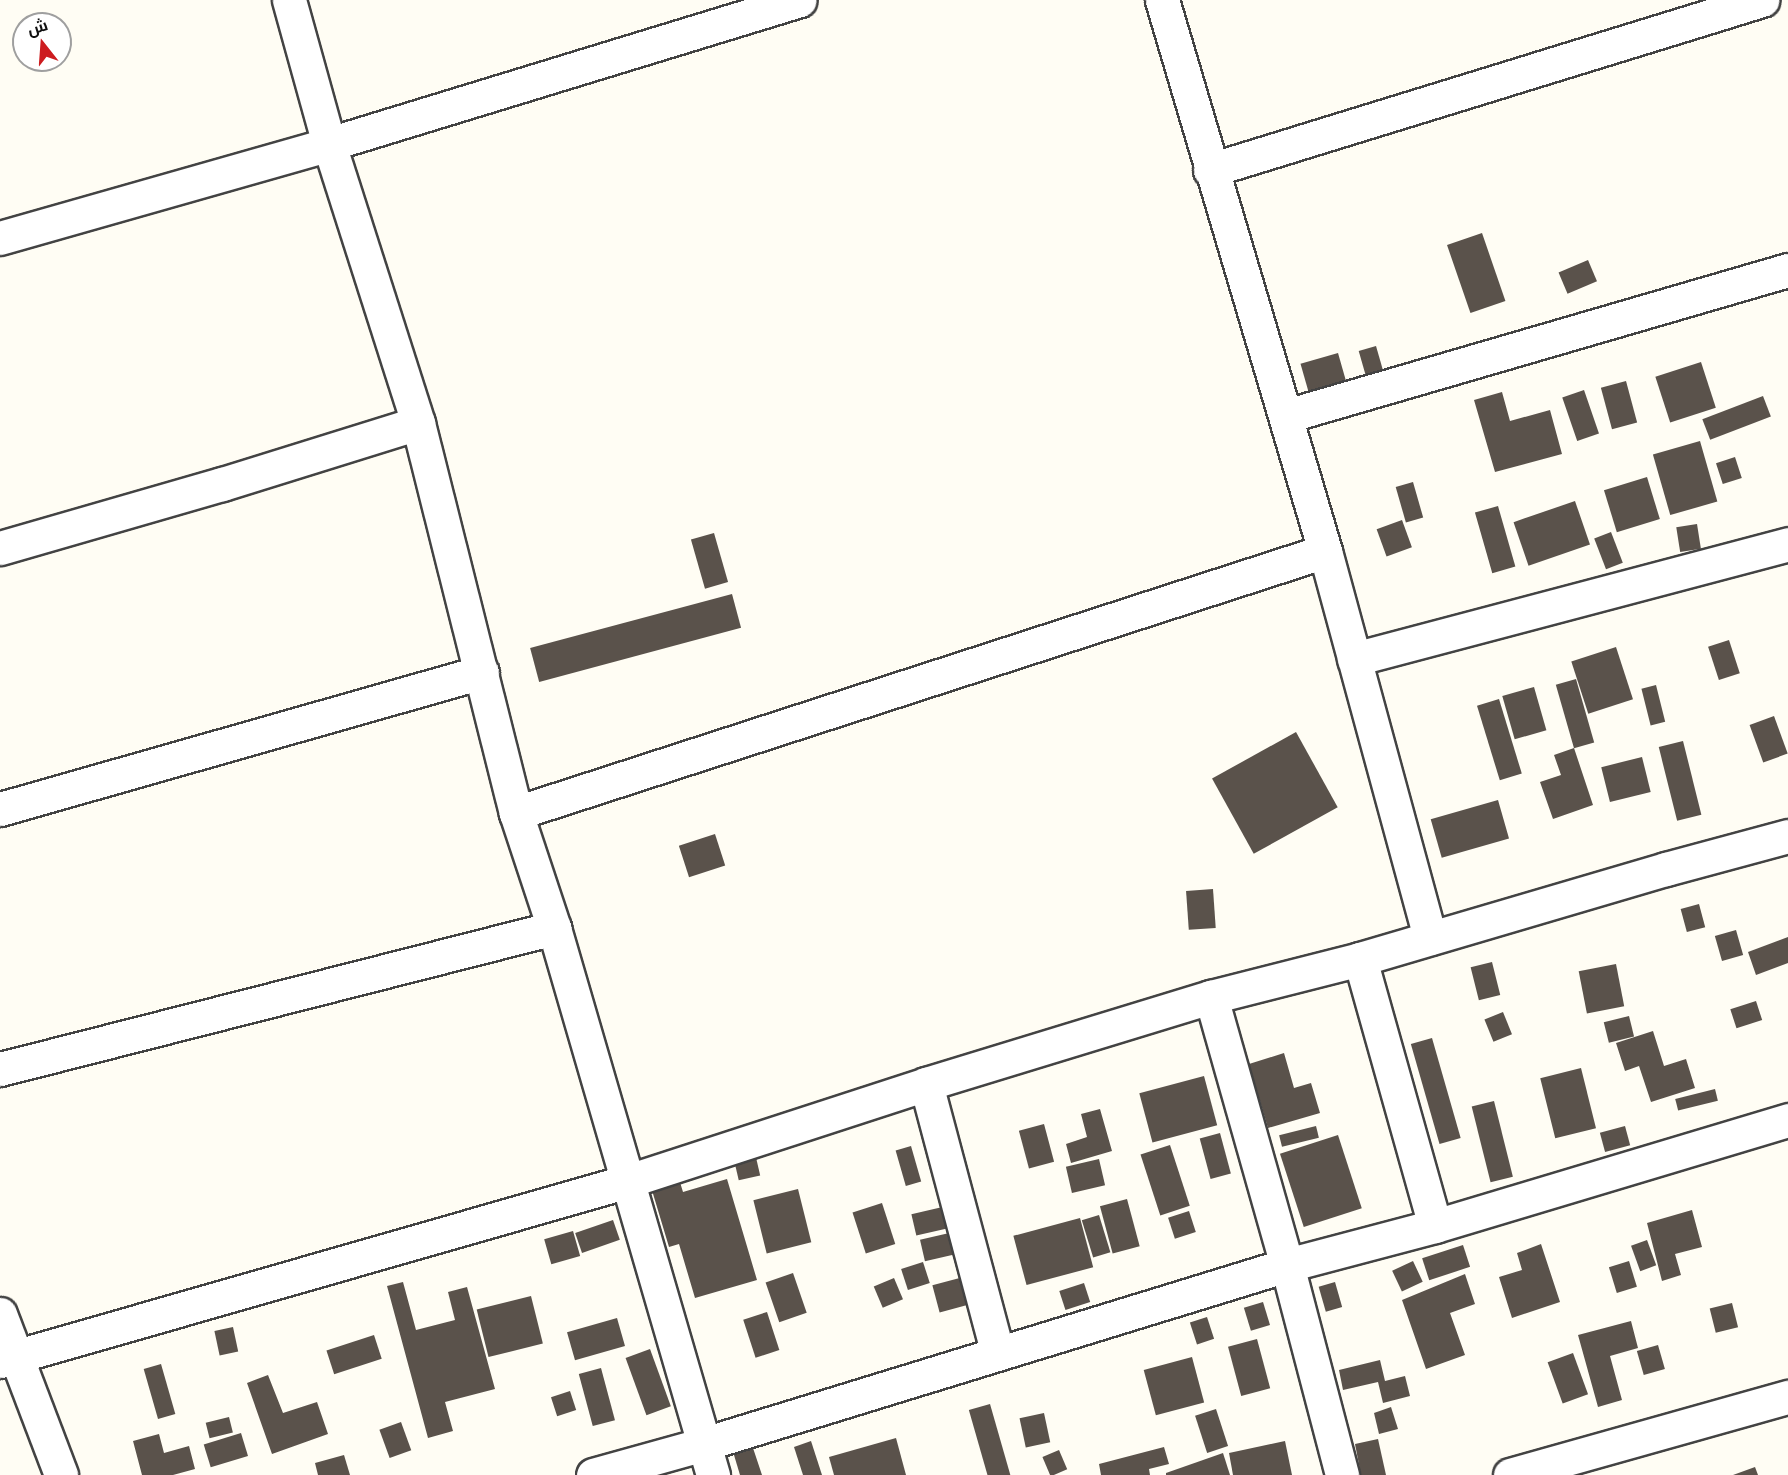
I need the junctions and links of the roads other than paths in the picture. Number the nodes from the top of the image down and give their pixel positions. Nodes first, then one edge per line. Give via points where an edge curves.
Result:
1 (289, 0) edge
2 (799, 0) edge
3 (1162, 0) edge
4 (1745, 2) edge
5 (329, 144) junction
6 (1210, 170) junction
7 (0, 238) edge
8 (1788, 270) edge
9 (1286, 416) junction
10 (418, 423) junction
11 (1788, 544) edge
12 (0, 548) edge
13 (1325, 551) junction
14 (1354, 659) junction
15 (482, 672) junction
16 (0, 809) edge
17 (516, 813) junction
18 (1788, 836) edge
19 (554, 928) junction
20 (1430, 938) junction
21 (1360, 959) junction
22 (1211, 997) junction
23 (0, 1069) edge
24 (926, 1084) junction
25 (1788, 1120) edge
26 (628, 1181) junction
27 (1435, 1226) junction
28 (1287, 1265) junction
29 (0, 1314) edge
30 (998, 1354) junction
31 (8, 1359) edge
32 (1788, 1397) edge
33 (708, 1460) edge
34 (1582, 1466) edge
35 (61, 1475) edge
36 (593, 1475) edge
37 (1342, 1475) edge
38 (1510, 1475) edge

1 - 5 street
2 - 5 street
3 - 6 street
4 - 6 street
5 - 7 street
5 - 10 street
6 - 9 street
8 - 9 street
9 - 13 street
10 - 12 street
10 - 15 street
11 - 14 street
13 - 14 street
13 - 17 street
14 - 20 street
15 - 16 street
15 - 17 street
17 - 19 street
18 - 20 street
19 - 23 street
19 - 26 street
20 - 21 street
21 - 22 street
21 - 27 street
22 - 24 street
22 - 28 street
24 - 26 street
24 - 30 street
25 - 27 street
26 - 31 street
26 - 33 street
27 - 28 street
28 - 30 street
28 - 37 street
29 - 31 street
30 - 33 street
31 - 35 street
32 - 34 street
33 - 36 street
34 - 38 street

